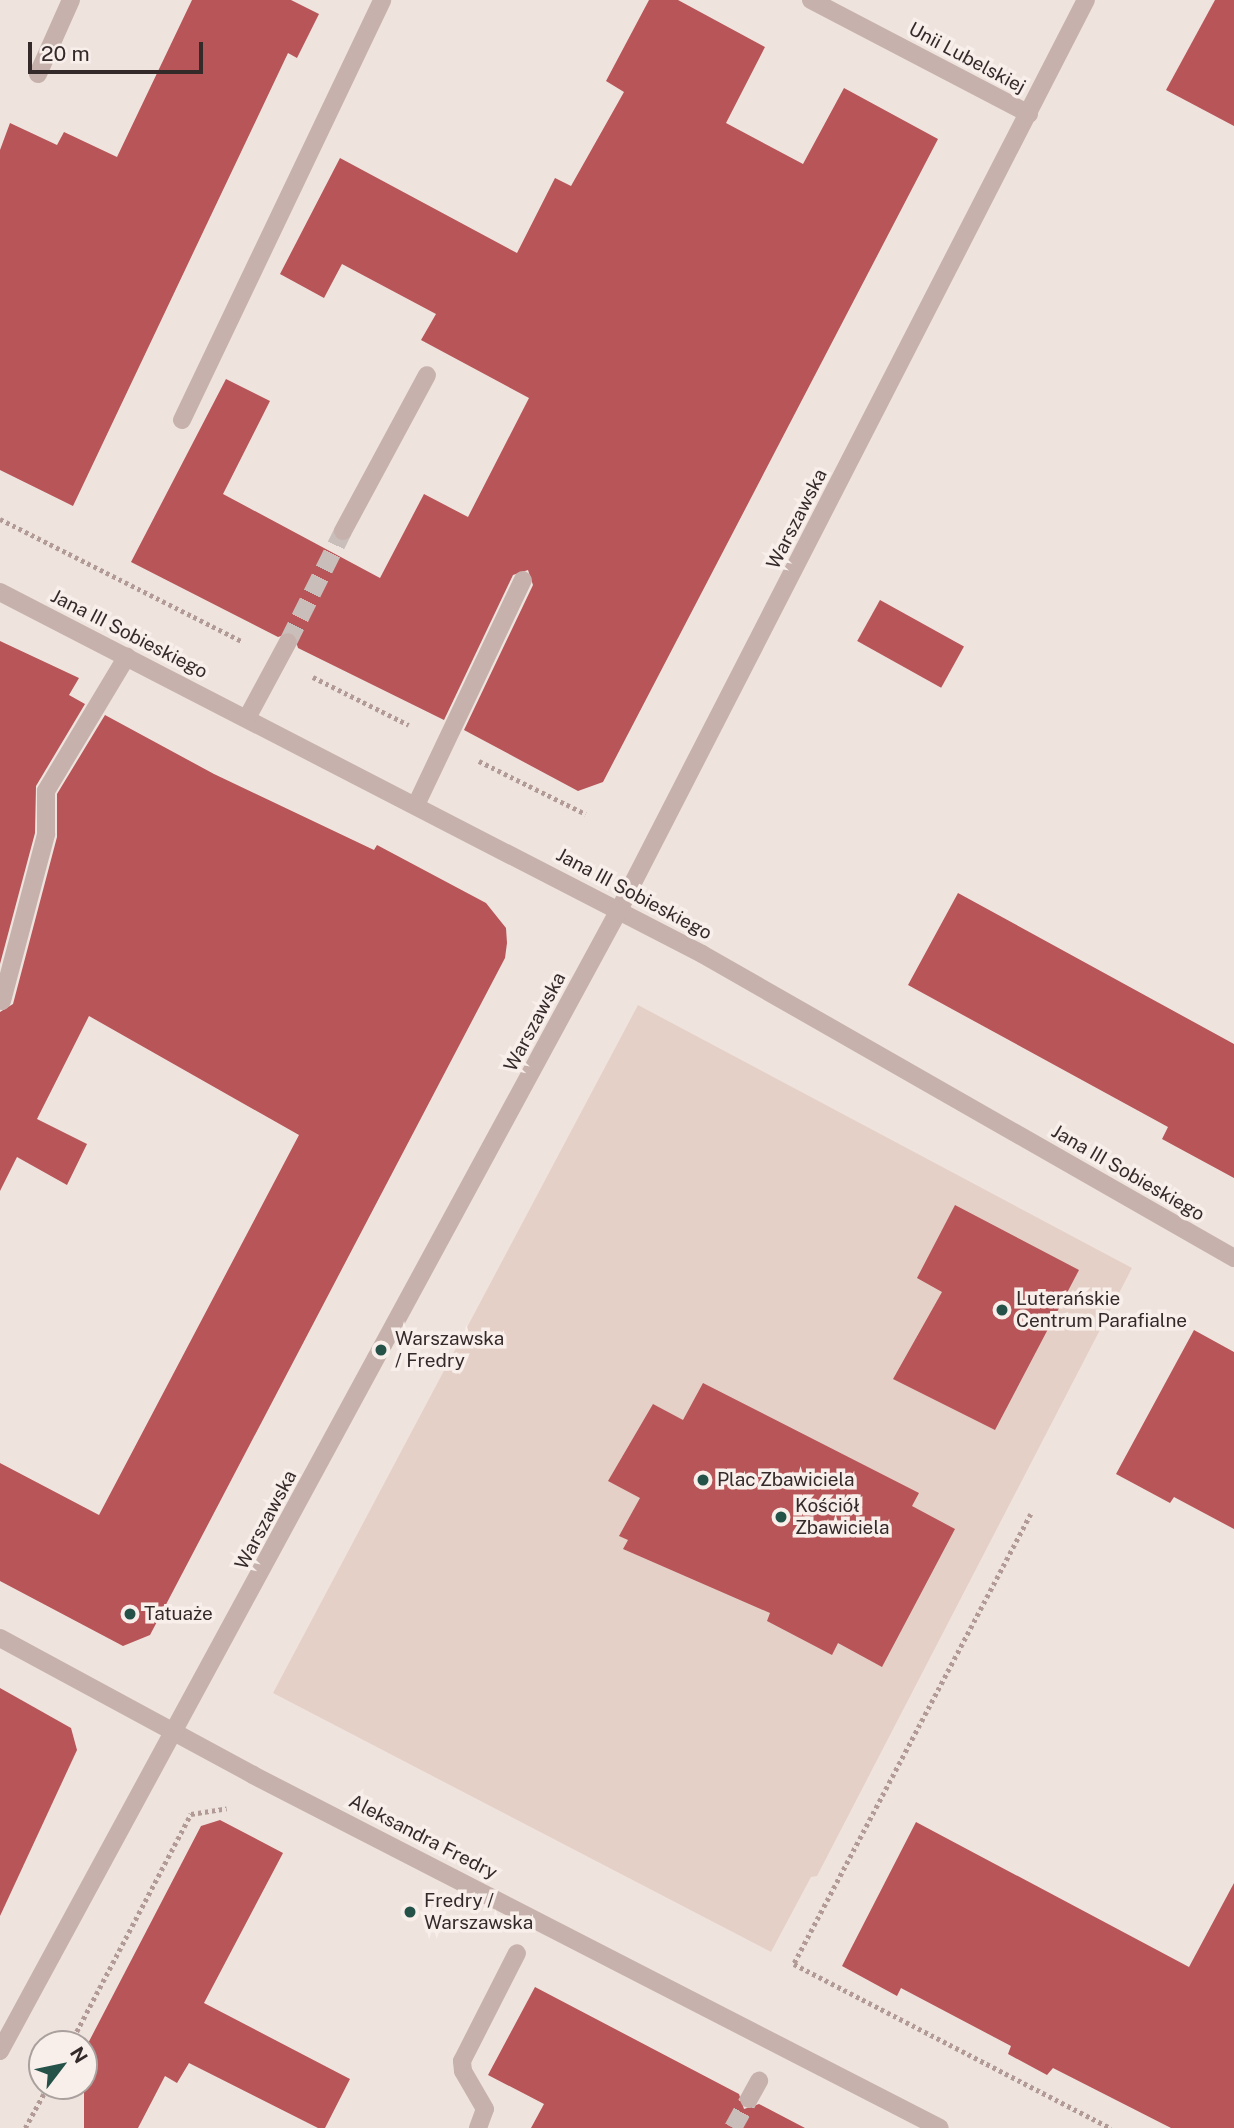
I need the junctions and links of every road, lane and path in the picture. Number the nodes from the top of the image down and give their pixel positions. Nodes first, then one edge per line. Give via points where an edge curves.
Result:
1 (71, 0) edge
2 (382, 0) edge
3 (811, 0) edge
4 (1086, 0) edge
5 (38, 74) dead end
6 (1029, 114) junction
7 (427, 375) dead end
8 (182, 420) dead end
9 (343, 531) tunnel mouth
10 (523, 580) dead end
11 (0, 592) edge
12 (288, 642) tunnel mouth
13 (127, 656) junction
14 (247, 718) junction
15 (416, 805) junction
16 (618, 912) junction
17 (2, 1001) dead end
18 (1234, 1258) edge
19 (1031, 1514) dead end
20 (0, 1638) edge
21 (174, 1734) junction
22 (232, 1807) dead end
23 (517, 1953) dead end
24 (77, 2030) edge
25 (0, 2051) edge
26 (759, 2081) dead end
27 (749, 2099) tunnel mouth
28 (40, 2100) edge
29 (25, 2128) edge
30 (478, 2128) edge
31 (940, 2128) edge
32 (1111, 2128) edge

1 - 5 street
2 - 8 street
3 - 6 street, Unii Lubelskiej
4 - 6 street, Warszawska
6 - 16 street, Warszawska
7 - 9 street
10 - 15 street
11 - 13 street, Jana III Sobieskiego
12 - 14 street
13 - 14 street, Jana III Sobieskiego
13 - 17 street via 46,791 46,834
14 - 15 street, Jana III Sobieskiego
15 - 16 street, Jana III Sobieskiego
16 - 18 street, Jana III Sobieskiego via 702,954
16 - 21 street, Warszawska
19 - 32 path via 794,1964
20 - 21 street, Aleksandra Fredry
21 - 25 street, Warszawska
21 - 31 street, Aleksandra Fredry
22 - 24 path via 191,1814
23 - 30 street via 462,2061 485,2109
26 - 27 street
28 - 29 path

